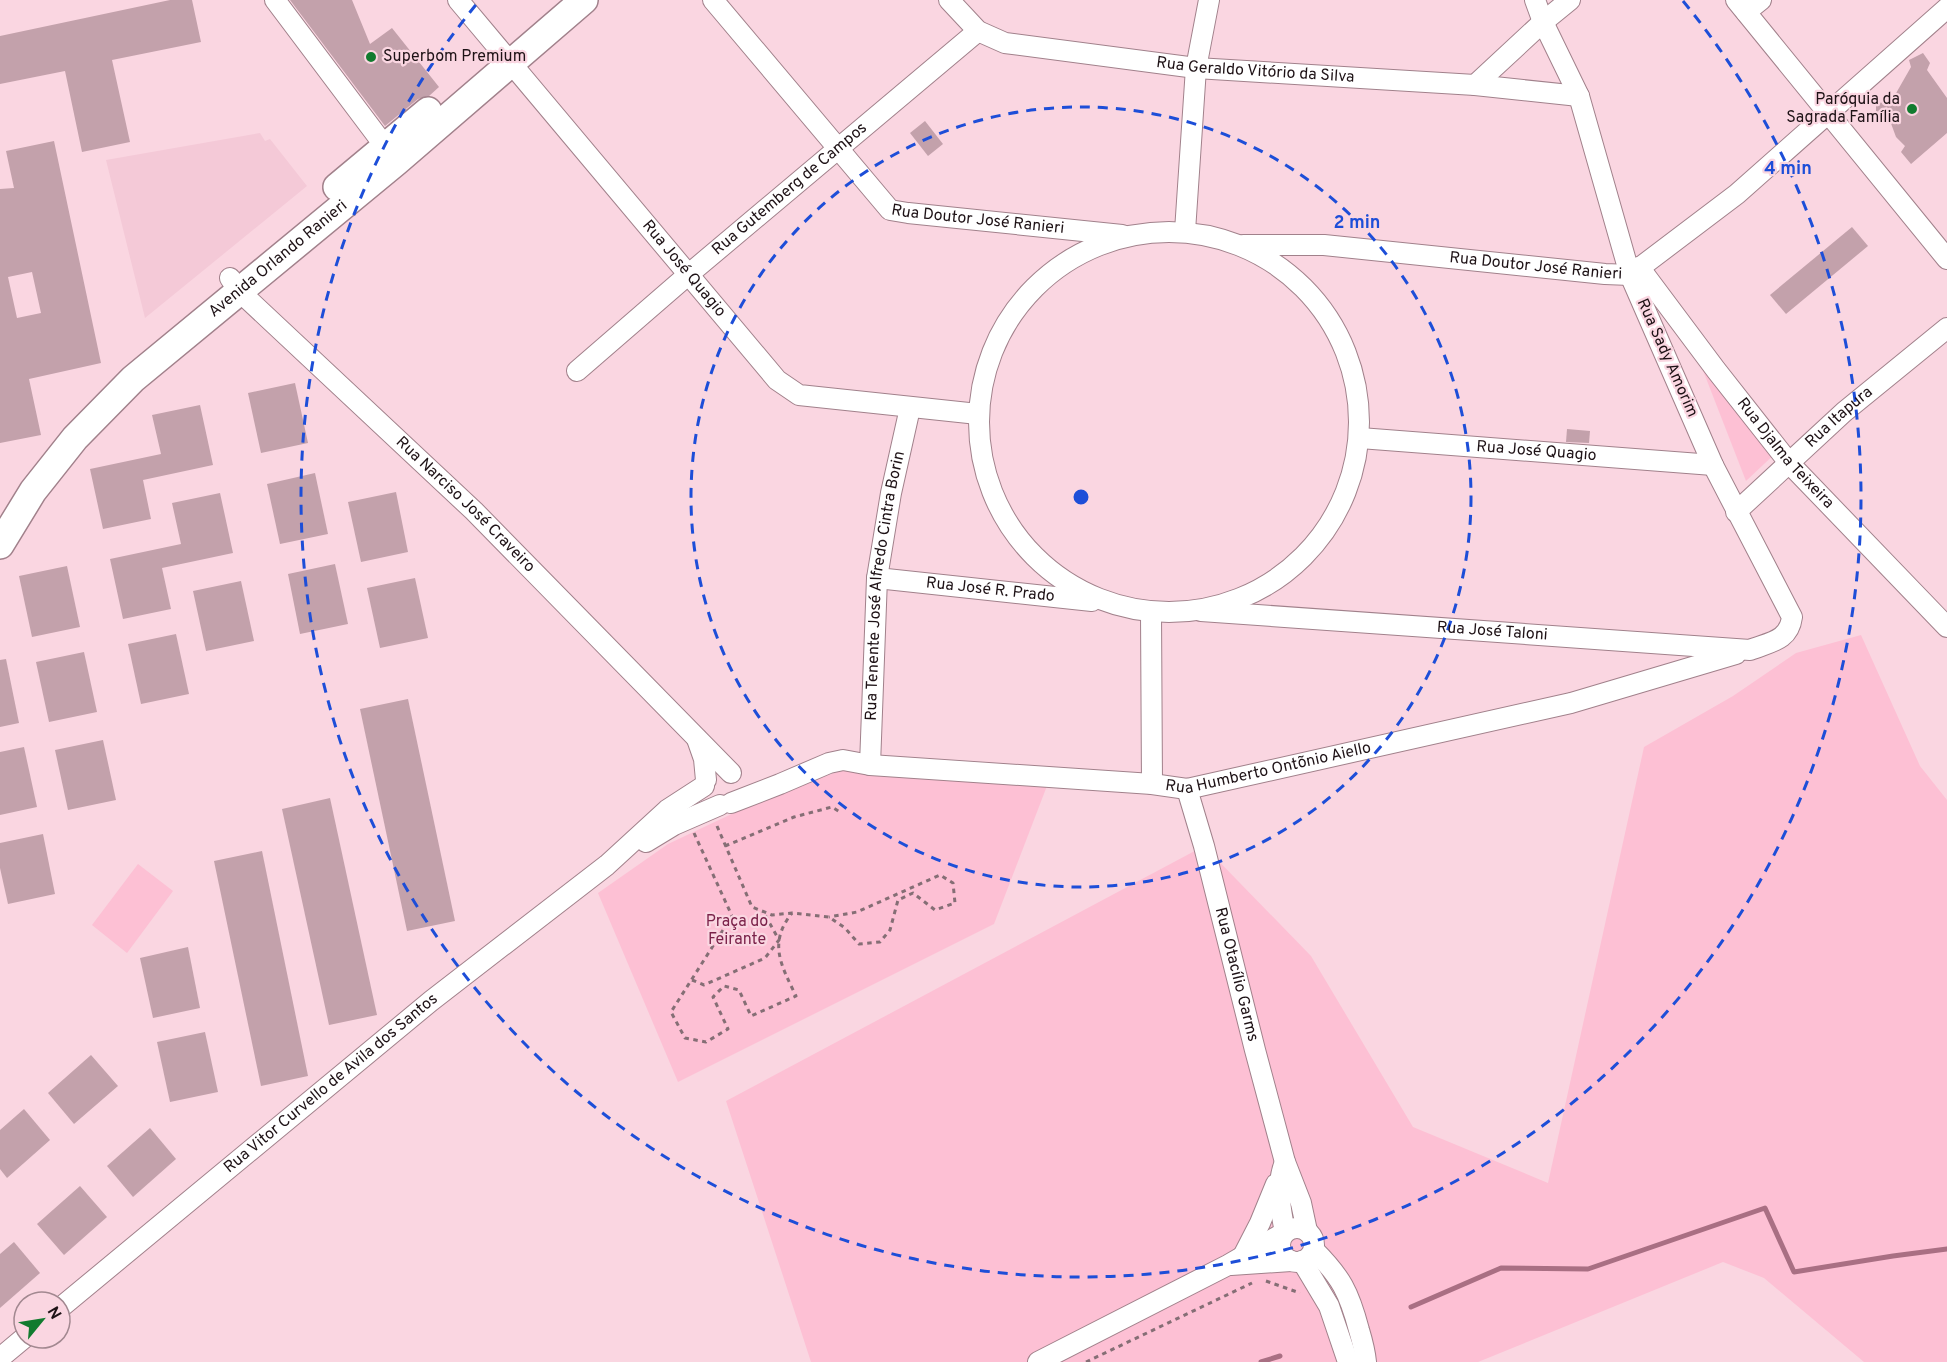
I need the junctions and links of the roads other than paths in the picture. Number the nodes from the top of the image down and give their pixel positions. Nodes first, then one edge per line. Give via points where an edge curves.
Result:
1 (275, 0) edge
2 (458, 0) edge
3 (559, 0) edge
4 (584, 0) edge
5 (713, 0) edge
6 (949, 0) edge
7 (1209, 0) edge
8 (1535, 0) edge
9 (1570, 0) edge
10 (1748, 4) edge
11 (1947, 8) edge
12 (1543, 22) junction
13 (978, 31) junction
14 (506, 57) junction
15 (1196, 68) junction
16 (1474, 85) junction
17 (1579, 96) junction
18 (1829, 114) junction
19 (838, 149) junction
20 (390, 154) junction
21 (1185, 231) junction
22 (1124, 235) junction
23 (1243, 245) junction
24 (1947, 259) edge
25 (1635, 271) junction
26 (689, 274) junction
27 (235, 284) junction
28 (1947, 328) edge
29 (577, 371) dead end
30 (910, 408) junction
31 (978, 414) junction
32 (1360, 438) junction
33 (1790, 464) junction
34 (1713, 465) junction
35 (1736, 512) junction
36 (0, 517) edge
37 (0, 545) edge
38 (877, 578) junction
39 (1104, 602) junction
40 (1201, 611) junction
41 (1151, 613) junction
42 (1947, 627) edge
43 (1783, 637) joint
44 (1750, 650) junction
45 (696, 737) junction
46 (870, 765) junction
47 (734, 776) junction
48 (705, 783) junction
49 (780, 784) junction
50 (1152, 784) junction
51 (1187, 789) junction
52 (726, 804) junction
53 (607, 865) junction
54 (1283, 1168) junction
55 (1307, 1231) junction
56 (1285, 1232) junction
57 (1302, 1257) junction
58 (1235, 1262) junction
59 (72, 1298) edge
60 (12, 1348) edge
61 (0, 1358) edge
62 (1038, 1362) edge
63 (1348, 1362) edge
64 (1366, 1362) edge

1 - 20 street
2 - 14 street, Rua José Quagio
3 - 14 main road, Avenida Orlando Ranieri
4 - 14 main road, Avenida Orlando Ranieri
5 - 19 street, Rua Doutor José Ranieri
6 - 13 street, Rua Geraldo Vitório da Silva
7 - 15 street
8 - 12 street, Rua Sady Amorim
9 - 12 street
10 - 18 street
11 - 18 street, Rua Doutor José Ranieri
12 - 16 street
12 - 17 street, Rua Sady Amorim
13 - 15 street, Rua Geraldo Vitório da Silva via 1005,43
13 - 19 street, Rua Gutemberg de Campos
14 - 20 main road, Avenida Orlando Ranieri
14 - 26 street, Rua José Quagio
15 - 16 street, Rua Geraldo Vitório da Silva
15 - 21 street
16 - 17 street, Rua Geraldo Vitório da Silva
17 - 25 street, Rua Sady Amorim
18 - 24 street
18 - 25 street, Rua Doutor José Ranieri via 1737,194
19 - 22 street, Rua Doutor José Ranieri via 890,210
19 - 26 street, Rua Gutemberg de Campos
20 - 27 main road, Avenida Orlando Ranieri
21 - 22 street
21 - 23 street
22 - 31 street via 1067,259 1021,300 990,354
23 - 25 street, Rua Doutor José Ranieri via 1324,245 1605,274
23 - 32 street via 1294,277 1332,323 1355,378
25 - 33 street, Rua Djalma Teixeira
25 - 34 street, Rua Sady Amorim
26 - 29 street, Rua Gutemberg de Campos
26 - 30 street, Rua José Quagio via 777,380 799,395
27 - 36 main road, Avenida Orlando Ranieri via 81,412 33,465
27 - 37 main road, Avenida Orlando Ranieri via 75,438 33,491
27 - 45 street, Rua Narciso José Craveiro via 474,511
28 - 33 street, Rua Itapura via 1844,412
30 - 31 street, Rua José Quagio
30 - 38 street, Rua Tenente José Alfredo Cintra Borin
31 - 39 street via 982,462 998,508 1025,548 1061,580
32 - 34 street, Rua José Quagio
32 - 40 street via 1344,499 1310,552 1261,591
33 - 35 street, Rua Itapura
33 - 42 street, Rua Djalma Teixeira
34 - 35 street, Rua Sady Amorim
35 - 43 street, Rua Sady Amorim via 1792,617 1790,630
38 - 39 street, Rua José R. Prado
38 - 46 street, Rua Tenente José Alfredo Cintra Borin
39 - 41 street
40 - 41 street
40 - 44 street, Rua José Taloni
41 - 50 street
43 - 44 street, Rua José Taloni
44 - 51 street, Rua Humberto Ontõnio Aiello via 1571,703
45 - 47 street, Rua Narciso José Craveiro
45 - 48 street, Rua Narciso José Craveiro via 704,759
46 - 49 street, Rua Humberto Ontõnio Aiello via 843,760
46 - 50 street, Rua Humberto Ontõnio Aiello
47 - 48 street via 722,770 712,773
47 - 49 street
47 - 52 street via 739,788 737,796
48 - 52 street via 706,795 712,802
48 - 53 street, Rua Vitor Curvello de Avila dos Santos via 667,810
49 - 52 street
50 - 51 street, Rua Humberto Ontõnio Aiello
51 - 54 street, Rua Otacílio Garms
52 - 53 street, Rua Vitor Curvello de Avila dos Santos via 674,825
53 - 59 street, Rua Vitor Curvello de Avila dos Santos via 431,1001
54 - 55 street, Rua Otacílio Garms via 1301,1203
54 - 56 street, Rua Otacílio Garms via 1280,1206
54 - 58 street via 1260,1223
55 - 56 street via 1297,1227
55 - 57 street, Rua Otacílio Garms via 1314,1239
56 - 57 street, Rua Otacílio Garms via 1280,1250 1287,1259
56 - 58 street
57 - 58 street
57 - 63 street via 1329,1306
57 - 64 street via 1334,1270 1343,1284 1353,1306
58 - 62 street
60 - 61 street

